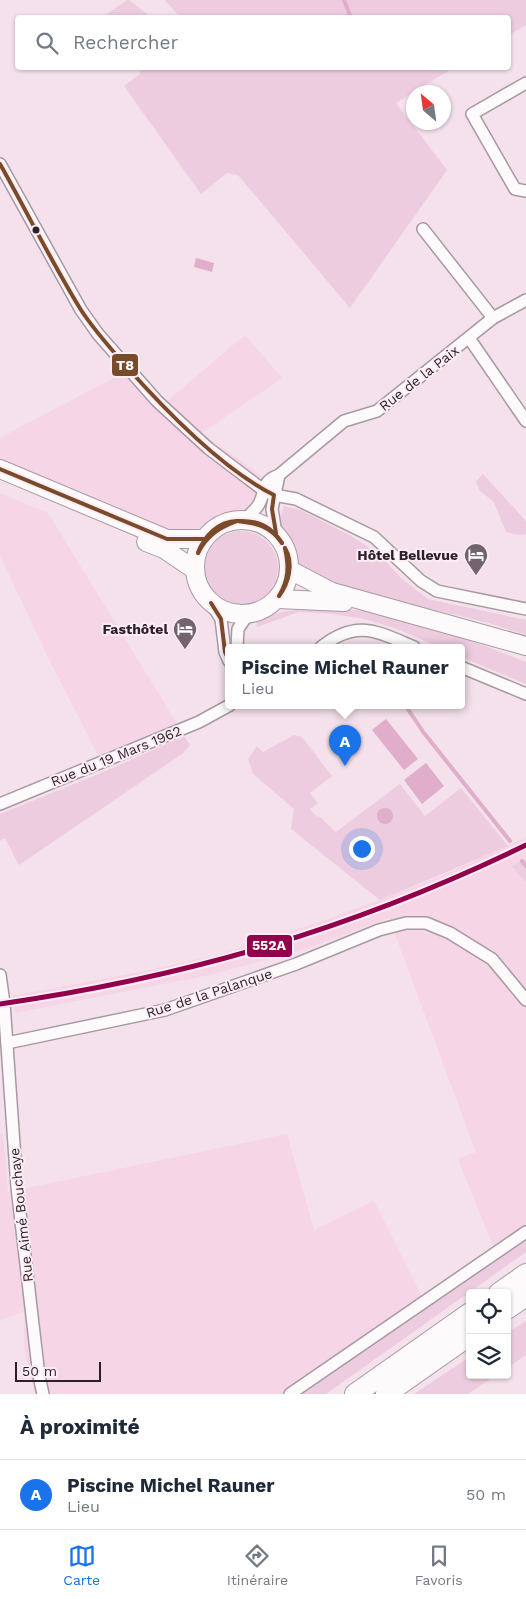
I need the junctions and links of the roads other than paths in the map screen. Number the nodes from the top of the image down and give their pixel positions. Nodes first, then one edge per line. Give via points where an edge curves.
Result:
1 (526, 83) edge
2 (0, 164) edge
3 (4, 179) edge
4 (526, 191) edge
5 (424, 229) dead end
6 (526, 300) edge
7 (493, 318) junction
8 (469, 338) junction
9 (526, 421) edge
10 (0, 469) edge
11 (280, 475) junction
12 (0, 482) edge
13 (262, 489) junction
14 (274, 495) junction
15 (245, 520) junction
16 (276, 533) junction
17 (204, 539) junction
18 (195, 570) junction
19 (290, 570) junction
20 (278, 599) junction
21 (211, 602) junction
22 (379, 606) junction
23 (526, 609) edge
24 (248, 614) junction
25 (225, 644) edge
26 (237, 644) edge
27 (326, 644) edge
28 (407, 644) edge
29 (526, 646) edge
30 (465, 669) edge
31 (526, 694) edge
32 (225, 702) edge
33 (225, 708) edge
34 (199, 722) junction
35 (0, 804) edge
36 (0, 975) edge
37 (526, 1000) edge
38 (7, 1044) junction
39 (526, 1232) edge
40 (526, 1274) edge
41 (505, 1289) edge
42 (526, 1296) edge
43 (511, 1306) edge
44 (526, 1310) edge
45 (466, 1316) edge
46 (511, 1319) edge
47 (466, 1339) edge
48 (43, 1394) edge
49 (290, 1394) edge
50 (355, 1394) edge
51 (386, 1394) edge

1 - 4 street via 472,114 516,190
2 - 3 street
3 - 13 street via 81,310 103,340 156,401 208,448
5 - 7 street
6 - 7 street, Rue de la Paix
7 - 8 street, Rue de la Paix
8 - 9 street
8 - 11 street, Rue de la Paix via 378,411 338,426
10 - 17 main road via 167,539
11 - 13 street, Rue de la Paix via 271,478
11 - 14 street
12 - 18 main road via 164,549
13 - 14 street
13 - 15 street via 257,507
14 - 16 street via 272,510
14 - 23 street via 296,499 356,526 374,537 437,591
15 - 16 main road via 262,524
15 - 17 main road via 216,528
16 - 19 main road via 289,557
17 - 18 main road
18 - 21 main road via 203,593
19 - 20 main road
19 - 22 main road via 332,592
20 - 22 main road
20 - 24 main road via 259,612
21 - 24 main road via 222,610
21 - 25 street via 221,619
22 - 29 main road
24 - 26 street via 238,629
27 - 28 street via 357,629 380,633
30 - 31 street
32 - 34 street
33 - 34 street, Rue du 19 Mars 1962
34 - 35 street, Rue du 19 Mars 1962
36 - 38 street, Rue Aimé Bouchaye
37 - 38 street, Rue de la Palanque via 492,959 450,932 426,924 406,923 379,930 296,964 165,1010
38 - 48 street, Rue Aimé Bouchaye via 16,1187
39 - 49 street
40 - 41 highway
42 - 43 highway
44 - 46 highway
45 - 50 highway
47 - 51 highway

